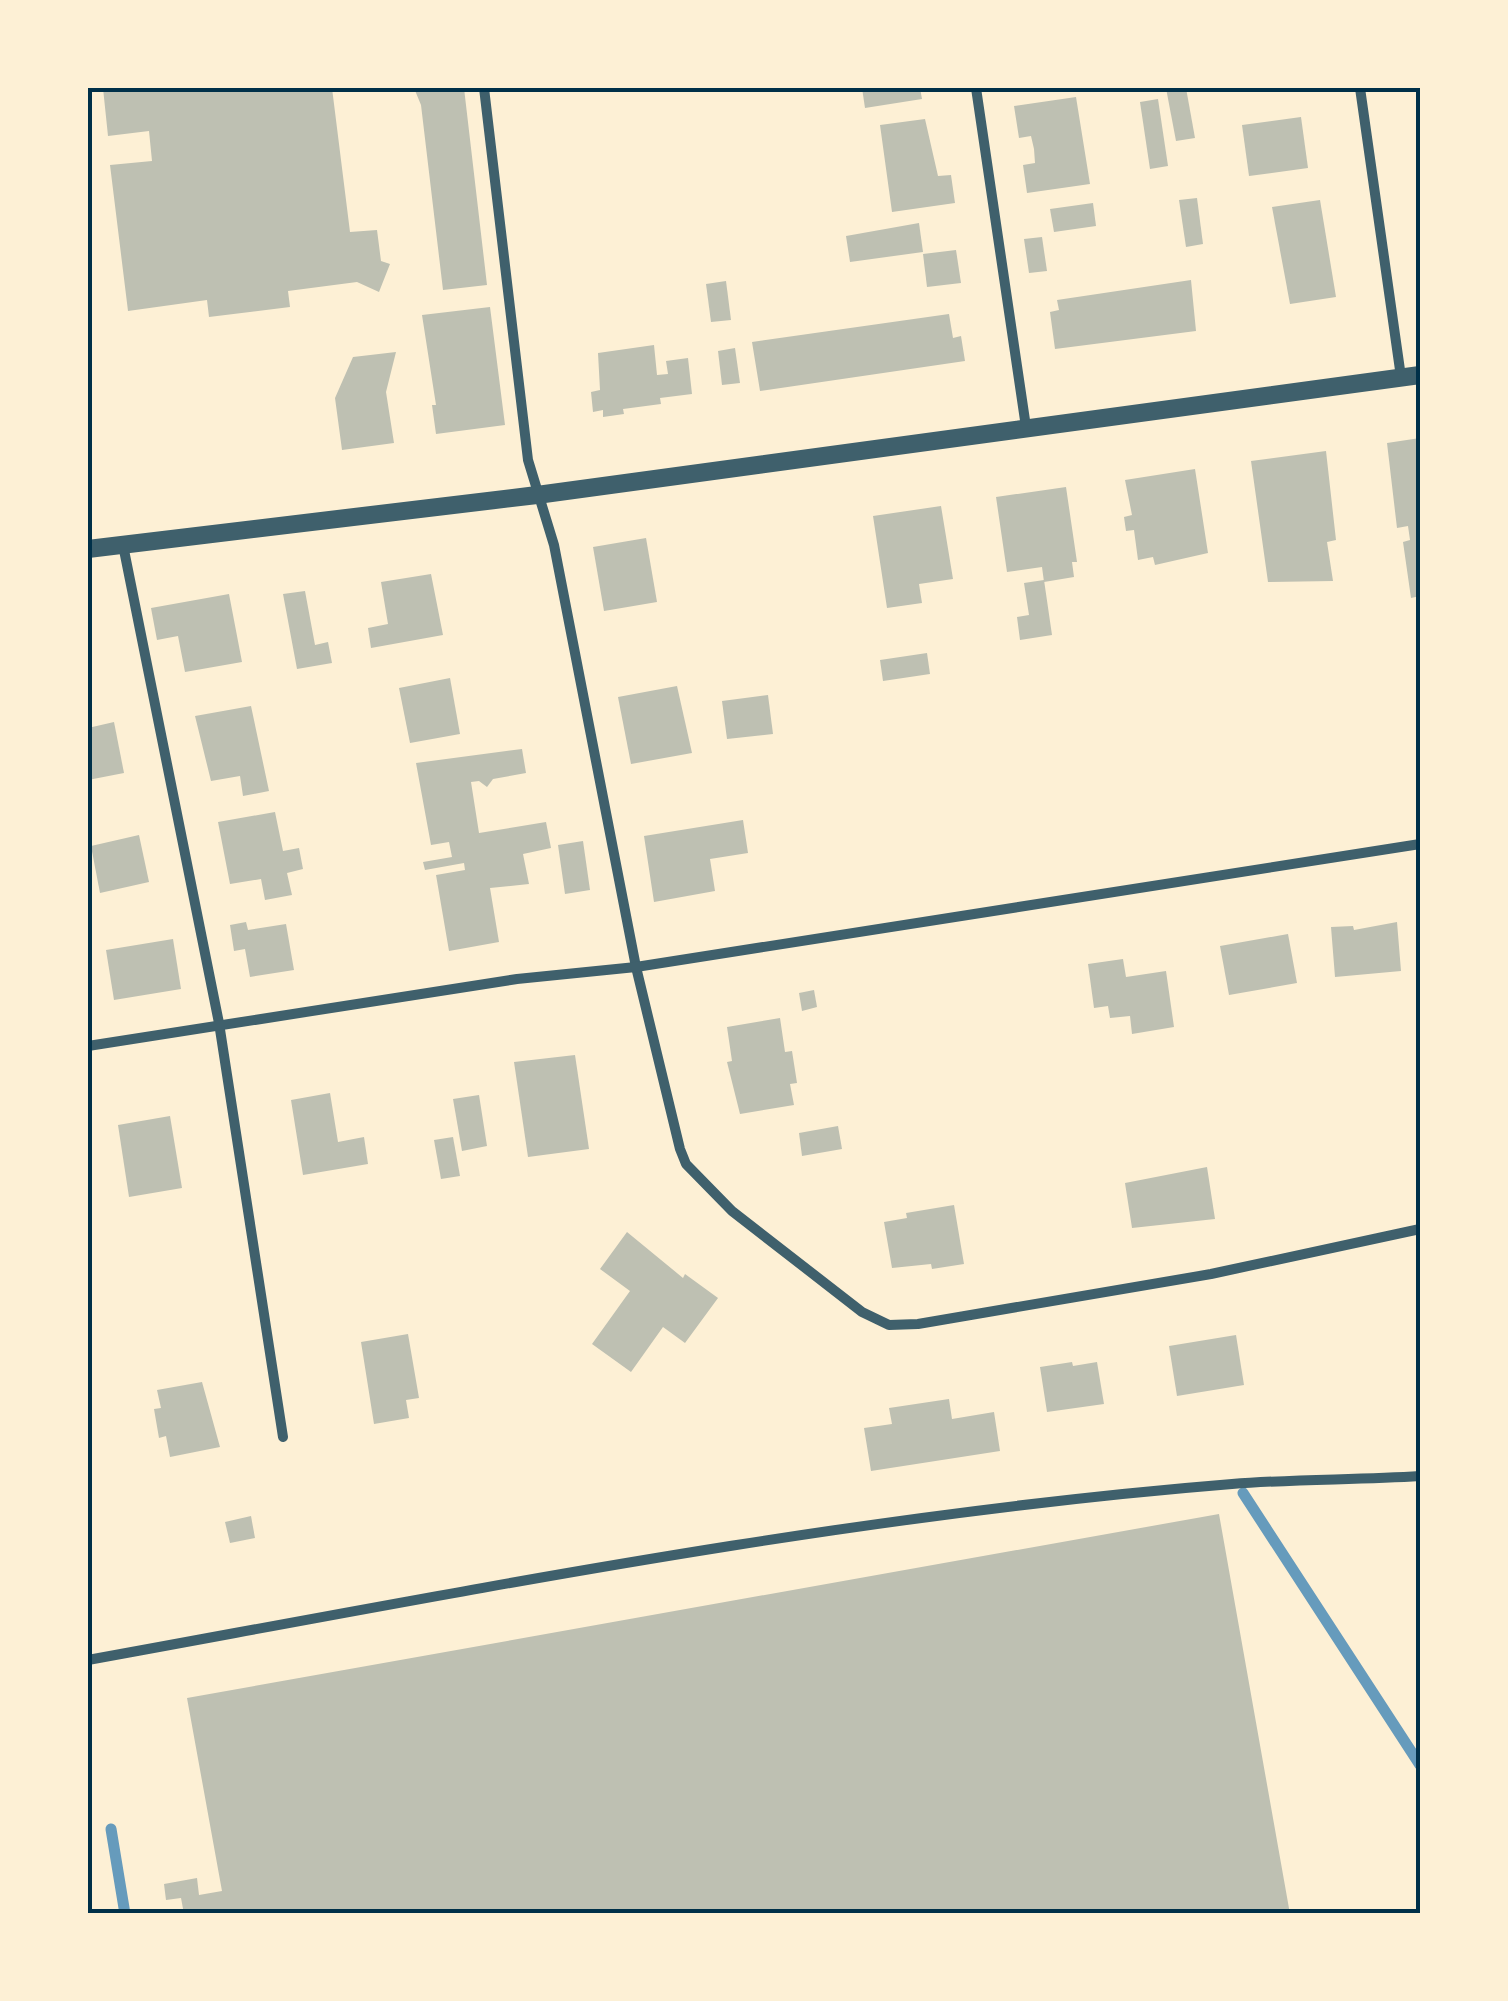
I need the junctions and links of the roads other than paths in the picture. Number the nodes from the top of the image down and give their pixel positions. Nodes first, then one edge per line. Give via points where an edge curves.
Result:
1 (484, 88) edge
2 (976, 88) edge
3 (1360, 88) edge
4 (1420, 375) edge
5 (1401, 377) junction
6 (1026, 427) junction
7 (537, 495) junction
8 (123, 545) junction
9 (88, 549) edge
10 (1420, 844) edge
11 (636, 967) junction
12 (219, 1023) junction
13 (88, 1046) edge
14 (1420, 1229) edge
15 (283, 1437) dead end
16 (1420, 1476) edge
17 (88, 1660) edge

1 - 7 street
2 - 6 street
3 - 5 street
4 - 5 street
5 - 6 street
6 - 7 street
7 - 8 street
7 - 11 street via 554,545
8 - 9 street
8 - 12 street
10 - 11 street
11 - 12 street
11 - 14 street via 686,1164 732,1211 862,1312 889,1325 1211,1274
12 - 13 street
12 - 15 street
16 - 17 street via 1234,1484 998,1510 547,1575

